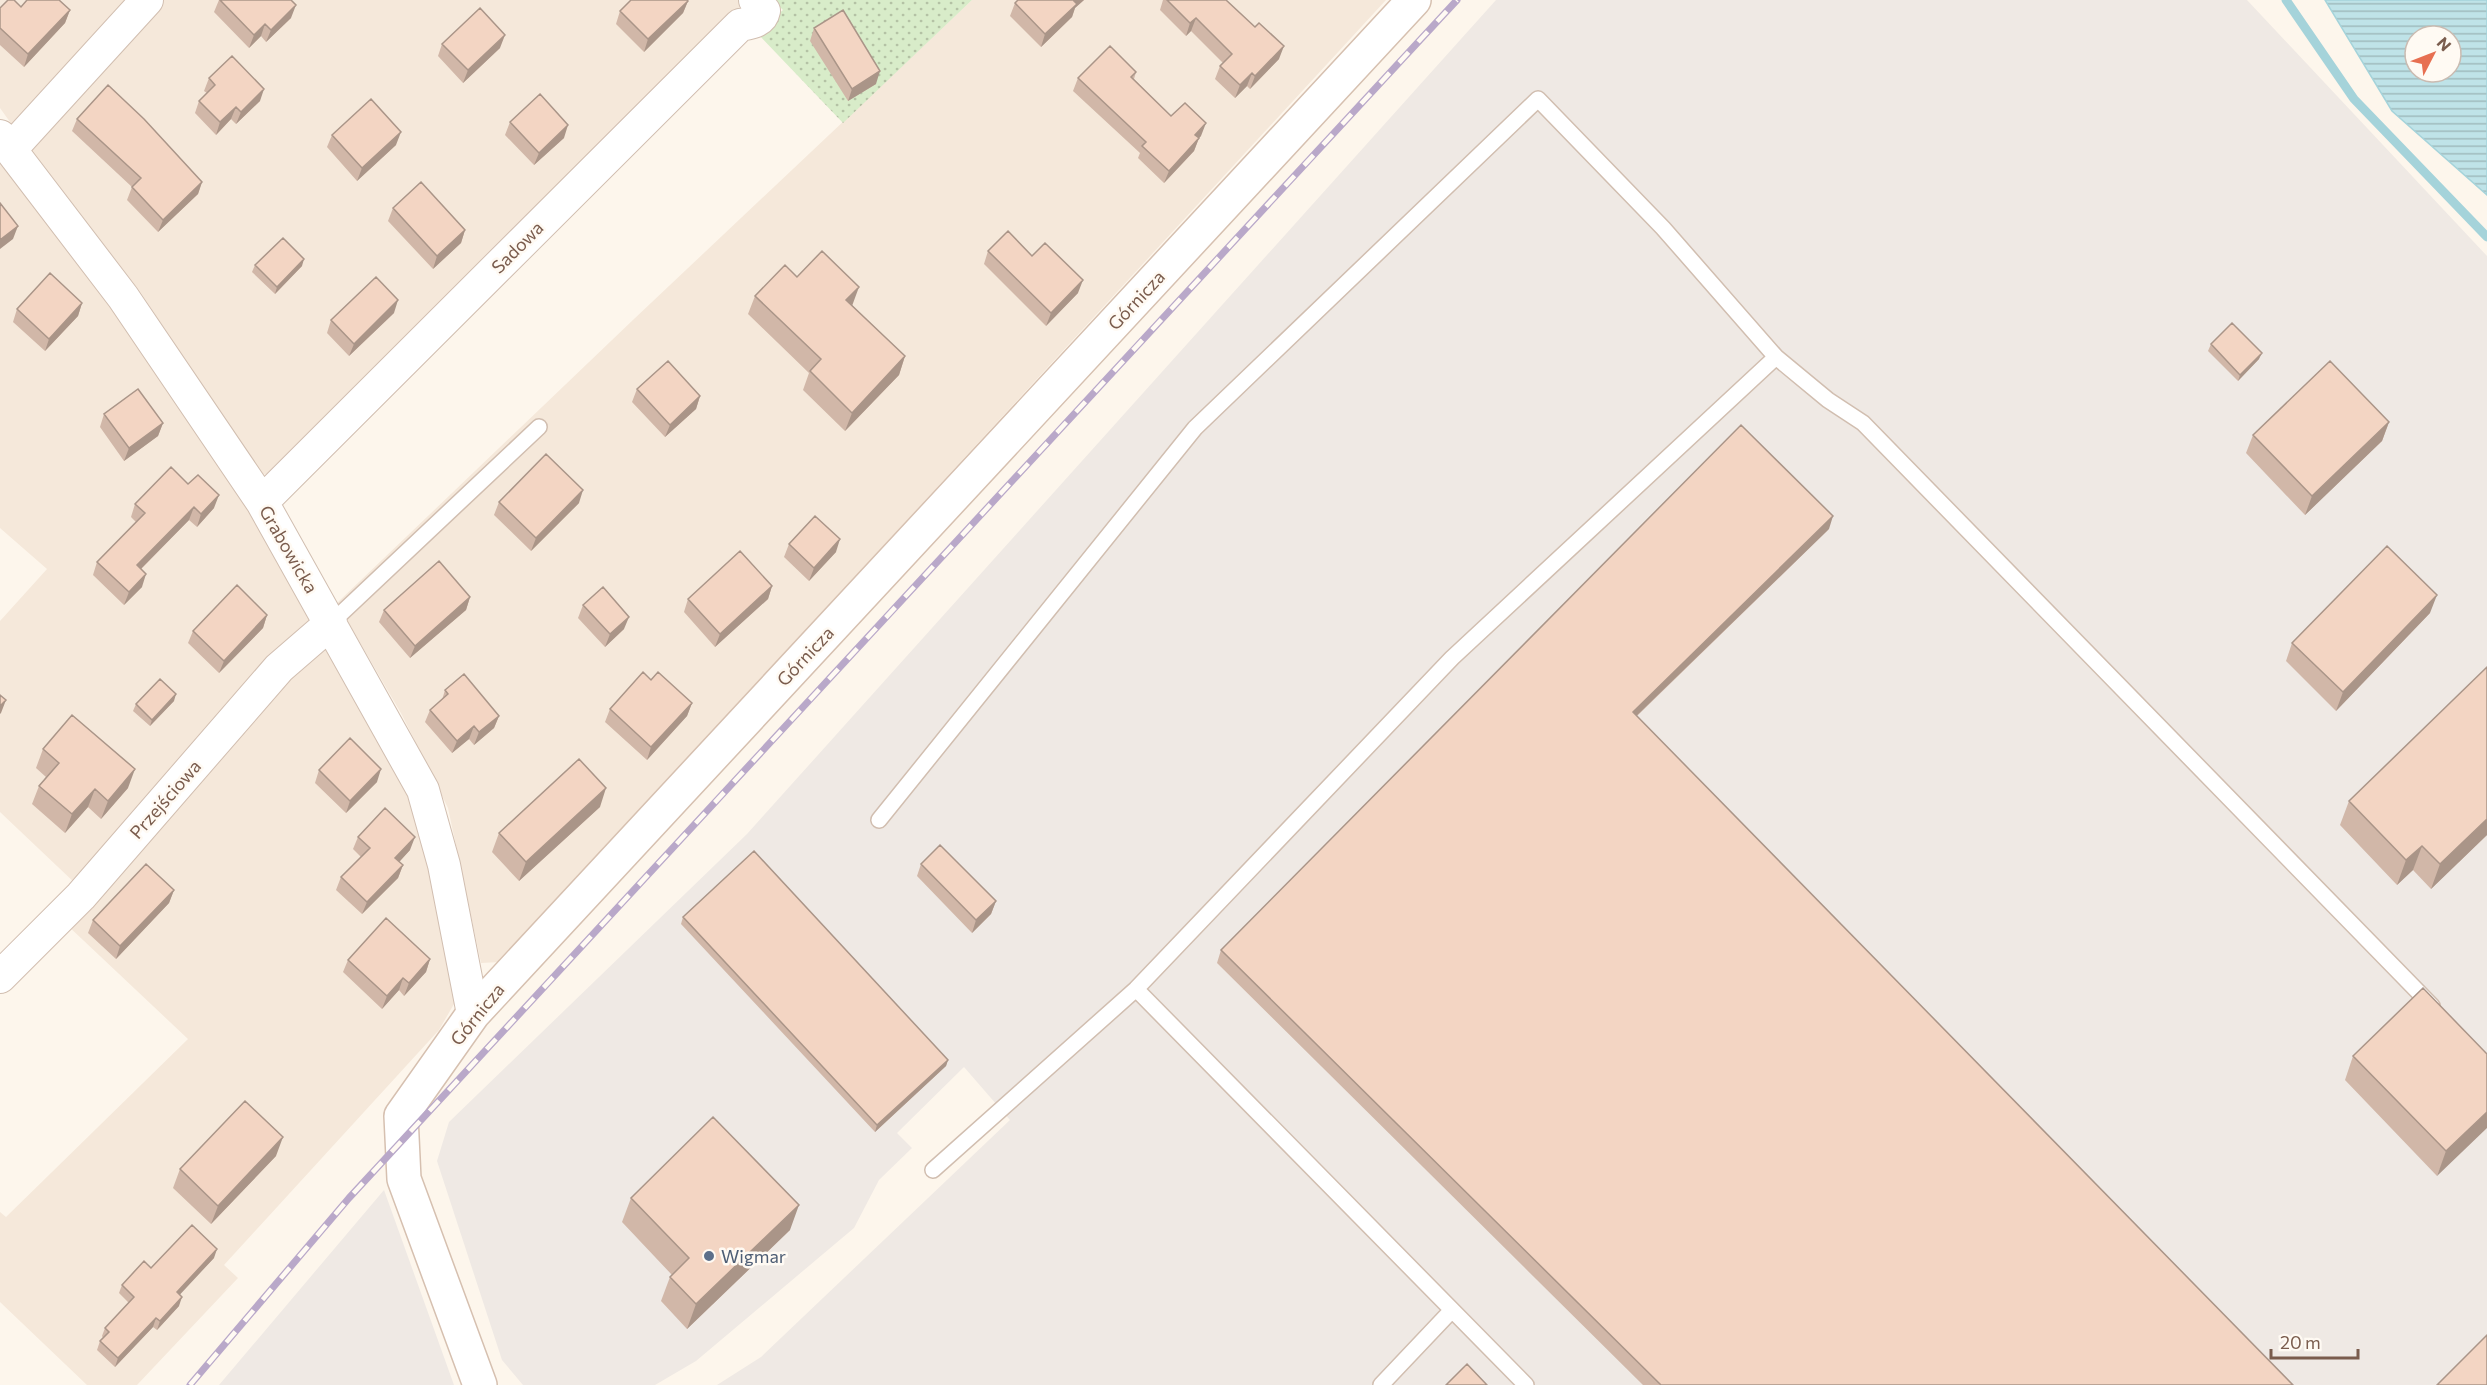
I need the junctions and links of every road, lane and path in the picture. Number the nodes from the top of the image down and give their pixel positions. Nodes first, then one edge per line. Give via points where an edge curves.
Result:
1 (147, 0) edge
2 (755, 0) edge
3 (1414, 0) edge
4 (5, 142) edge
5 (1776, 357) junction
6 (539, 427) dead end
7 (262, 502) junction
8 (332, 623) junction
9 (879, 820) dead end
10 (0, 977) edge
11 (1136, 989) junction
12 (473, 1014) junction
13 (2443, 1017) edge
14 (933, 1170) dead end
15 (1452, 1310) junction
16 (480, 1385) edge
17 (1381, 1385) edge
18 (1526, 1385) edge

1 - 4 street
2 - 7 street, Sadowa via 764,11 763,16 740,25
3 - 12 street, Górnicza
4 - 7 street, Grabowicka via 123,297
5 - 9 lane via 1664,228 1538,99 1195,428
5 - 11 lane via 1452,658
5 - 13 lane via 1863,423
6 - 8 lane
7 - 8 street, Grabowicka
8 - 10 street, Przejściowa via 279,668 81,896
8 - 12 street, Grabowicka via 423,790 444,865
11 - 14 lane
11 - 15 lane
12 - 16 street, Górnicza via 401,1116 404,1179
15 - 17 lane
15 - 18 lane

